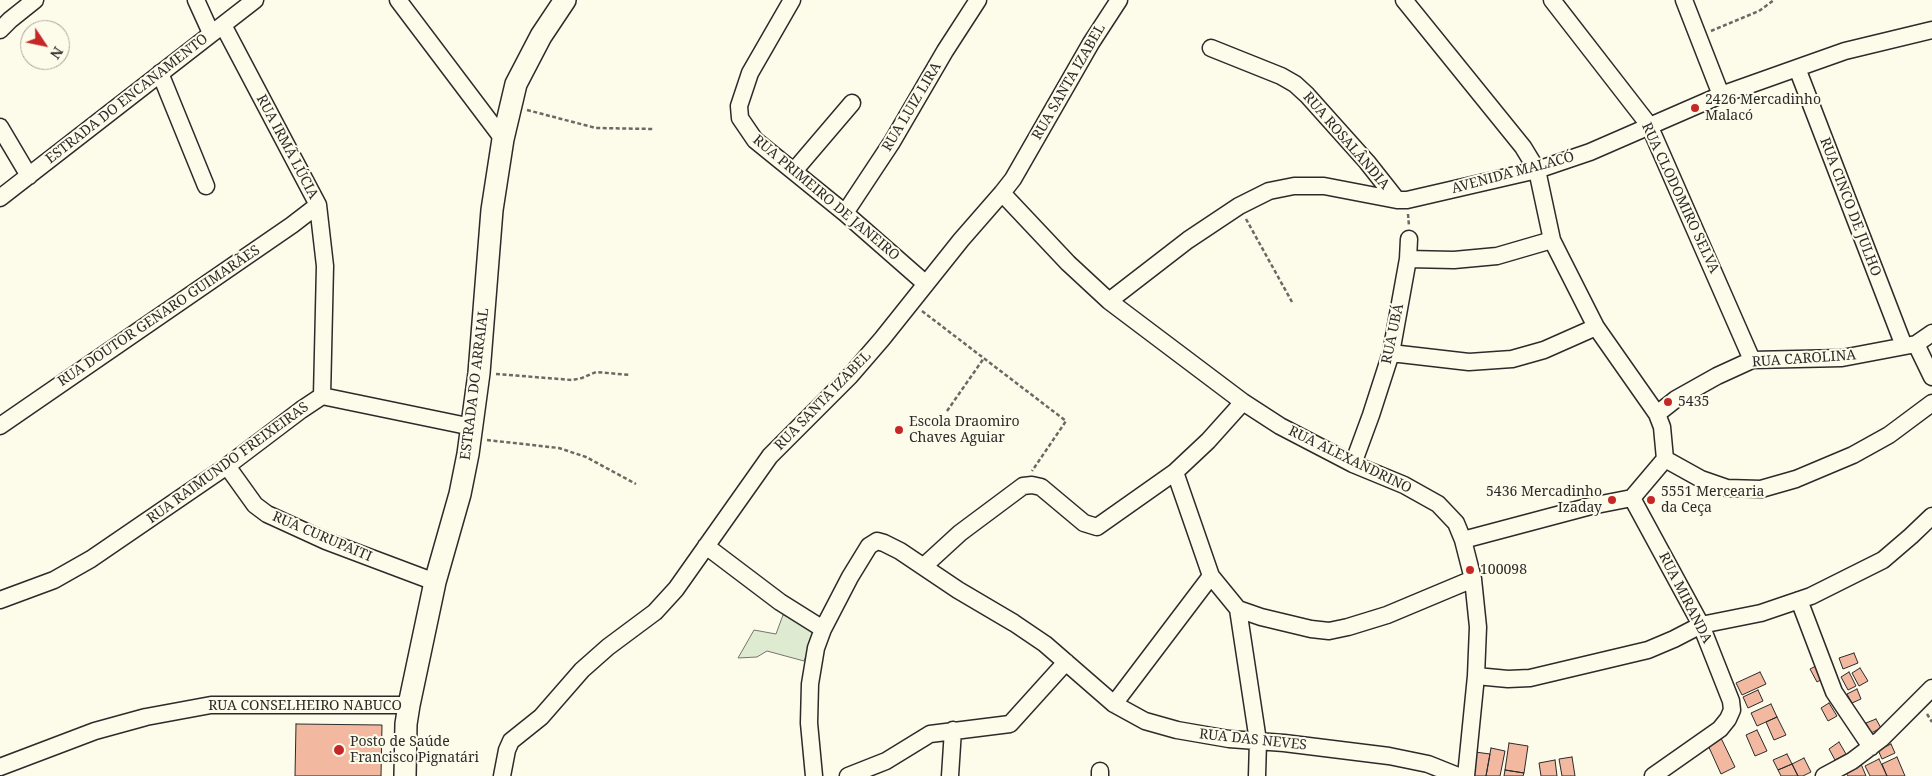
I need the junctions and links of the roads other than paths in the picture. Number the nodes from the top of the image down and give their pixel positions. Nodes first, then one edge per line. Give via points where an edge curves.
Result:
1 (35, 0) edge
2 (196, 0) edge
3 (255, 0) edge
4 (398, 0) edge
5 (564, 0) edge
6 (792, 0) edge
7 (978, 0) edge
8 (1119, 0) edge
9 (1404, 0) edge
10 (1552, 0) edge
11 (1684, 0) edge
12 (3, 25) edge
13 (217, 29) junction
14 (1932, 30) edge
15 (1211, 48) dead end
16 (1797, 68) junction
17 (160, 72) junction
18 (1721, 95) junction
19 (852, 103) dead end
20 (1649, 125) junction
21 (0, 128) edge
22 (503, 139) junction
23 (1537, 170) junction
24 (794, 171) junction
25 (29, 176) junction
26 (206, 186) dead end
27 (1002, 193) junction
28 (0, 198) edge
29 (1402, 200) junction
30 (318, 205) junction
31 (845, 213) junction
32 (1409, 239) road end
33 (1552, 240) junction
34 (1408, 259) junction
35 (926, 284) junction
36 (1109, 301) junction
37 (1596, 328) junction
38 (1932, 333) edge
39 (1910, 345) junction
40 (1391, 353) junction
41 (1752, 360) junction
42 (1932, 377) edge
43 (322, 396) junction
44 (1243, 402) junction
45 (1932, 403) edge
46 (1657, 414) junction
47 (0, 426) edge
48 (471, 433) junction
49 (1665, 459) junction
50 (1353, 464) junction
51 (227, 466) junction
52 (1175, 472) junction
53 (1632, 498) junction
54 (1932, 516) edge
55 (1464, 540) junction
56 (706, 546) junction
57 (924, 566) junction
58 (1211, 576) junction
59 (1473, 579) junction
60 (435, 582) junction
61 (0, 600) edge
62 (1799, 600) junction
63 (1238, 608) junction
64 (1701, 626) junction
65 (822, 629) junction
66 (1066, 662) junction
67 (1476, 676) junction
68 (1932, 688) edge
69 (1114, 704) junction
70 (409, 705) junction
71 (953, 730) junction
72 (1258, 741) junction
73 (1871, 747) junction
74 (0, 767) edge
75 (405, 776) edge
76 (502, 776) edge
77 (814, 776) edge
78 (848, 776) edge
79 (950, 776) edge
80 (1258, 776) edge
81 (1458, 776) edge
82 (1466, 776) edge
83 (1653, 776) edge
84 (1824, 776) edge

1 - 12 street
2 - 13 street, RUA IRMÃ LÚCIA
3 - 13 street, ESTRADA DO ENCANAMENTO
4 - 22 street
5 - 22 main road, ESTRADA DO ARRAIAL via 516,84
6 - 24 street, RUA PRIMEIRO DE JANEIRO via 750,73 739,106 740,118 755,140
7 - 31 street, RUA LUIZ LIRA
8 - 27 street, RUA SANTA IZABEL via 1090,43
9 - 23 street via 1523,147
10 - 20 street, RUA CLODOMIRO SELVA
11 - 18 street
13 - 17 street, ESTRADA DO ENCANAMENTO
13 - 30 street, RUA IRMÃ LÚCIA
14 - 16 street, AVENIDA MALACÓ via 1845,51
15 - 29 street, RUA ROSALÂNDIA via 1295,84
16 - 18 street, AVENIDA MALACÓ
16 - 39 street, RUA CINCO DE JULHO
17 - 25 street, ESTRADA DO ENCANAMENTO
17 - 26 street
18 - 20 street, AVENIDA MALACÓ
19 - 24 street
20 - 23 street, AVENIDA MALACÓ via 1590,152
20 - 41 street, RUA CLODOMIRO SELVA
21 - 25 street
22 - 48 main road, ESTRADA DO ARRAIAL via 492,210
23 - 29 street, AVENIDA MALACÓ
23 - 33 street
24 - 31 street, RUA PRIMEIRO DE JANEIRO
25 - 28 street, ESTRADA DO ENCANAMENTO
27 - 35 street, RUA SANTA IZABEL
27 - 36 street, RUA ALEXANDRINO
29 - 36 street, AVENIDA MALACÓ via 1324,186 1294,186 1269,191 1239,206 1188,240
30 - 43 street, RUA IRMÃ LÚCIA via 326,266
30 - 47 street, RUA DOUTOR GENARO GUIMARÃES
31 - 35 street, RUA PRIMEIRO DE JANEIRO
32 - 34 street, RUA UBÁ
33 - 34 street via 1496,256 1454,260
33 - 37 street
34 - 40 street, RUA UBÁ
35 - 56 street, RUA SANTA IZABEL via 850,376 770,456
36 - 44 street, RUA ALEXANDRINO
37 - 40 street via 1544,350 1512,359 1470,362
37 - 46 street
38 - 39 street, RUA CAROLINA
39 - 41 street, RUA CAROLINA via 1842,358
39 - 42 street, RUA CINCO DE JULHO
40 - 50 street, RUA UBÁ
41 - 46 street, RUA CAROLINA via 1676,399
43 - 48 street, RUA RAIMUNDO FREIXEIRAS
43 - 51 street, RUA RAIMUNDO FREIXEIRAS
44 - 50 street, RUA ALEXANDRINO via 1280,426
44 - 52 street
45 - 49 street via 1889,435 1853,455 1796,479 1761,489 1727,488 1701,479
46 - 49 street via 1662,427
48 - 60 main road, ESTRADA DO ARRAIAL via 460,494
49 - 53 street
50 - 55 street, RUA ALEXANDRINO via 1404,485 1438,504 1456,523
51 - 60 street, RUA CURUPAITI via 255,505 267,514 326,541
51 - 61 street, RUA RAIMUNDO FREIXEIRAS via 91,559 54,580
52 - 57 street via 1097,527 1084,523 1041,487 1020,488
52 - 58 street
53 - 55 street
53 - 64 street, RUA MIRANDA
54 - 62 street via 1883,560
55 - 59 street, RUA ALEXANDRINO
56 - 65 street
56 - 76 street, RUA SANTA IZABEL via 676,589 655,612 593,660 541,717 511,741
57 - 65 street, RUA DAS NEVES via 877,541 870,546 850,577
57 - 66 street, RUA DAS NEVES via 1014,623
58 - 63 street
58 - 69 street
59 - 63 street via 1387,615 1329,631 1261,617
59 - 67 street, RUA ALEXANDRINO via 1478,628
60 - 70 main road, ESTRADA DO ARRAIAL
62 - 64 street via 1761,613
62 - 73 street via 1834,692
63 - 72 street
64 - 67 street via 1648,650 1530,678
64 - 83 street, RUA MIRANDA via 1732,710 1720,729
65 - 77 street via 810,684 809,723
66 - 69 street, RUA DAS NEVES
66 - 71 street via 1010,724
67 - 82 street, RUA ALEXANDRINO
68 - 73 street
69 - 72 street, RUA DAS NEVES via 1145,721 1177,730
70 - 74 street, RUA CONSELHEIRO NABUCO via 211,705 146,717
70 - 75 main road, ESTRADA DO ARRAIAL
71 - 78 street via 930,734 886,761
71 - 79 street
72 - 80 street
72 - 81 street, RUA DAS NEVES via 1389,756 1428,764
73 - 84 street

